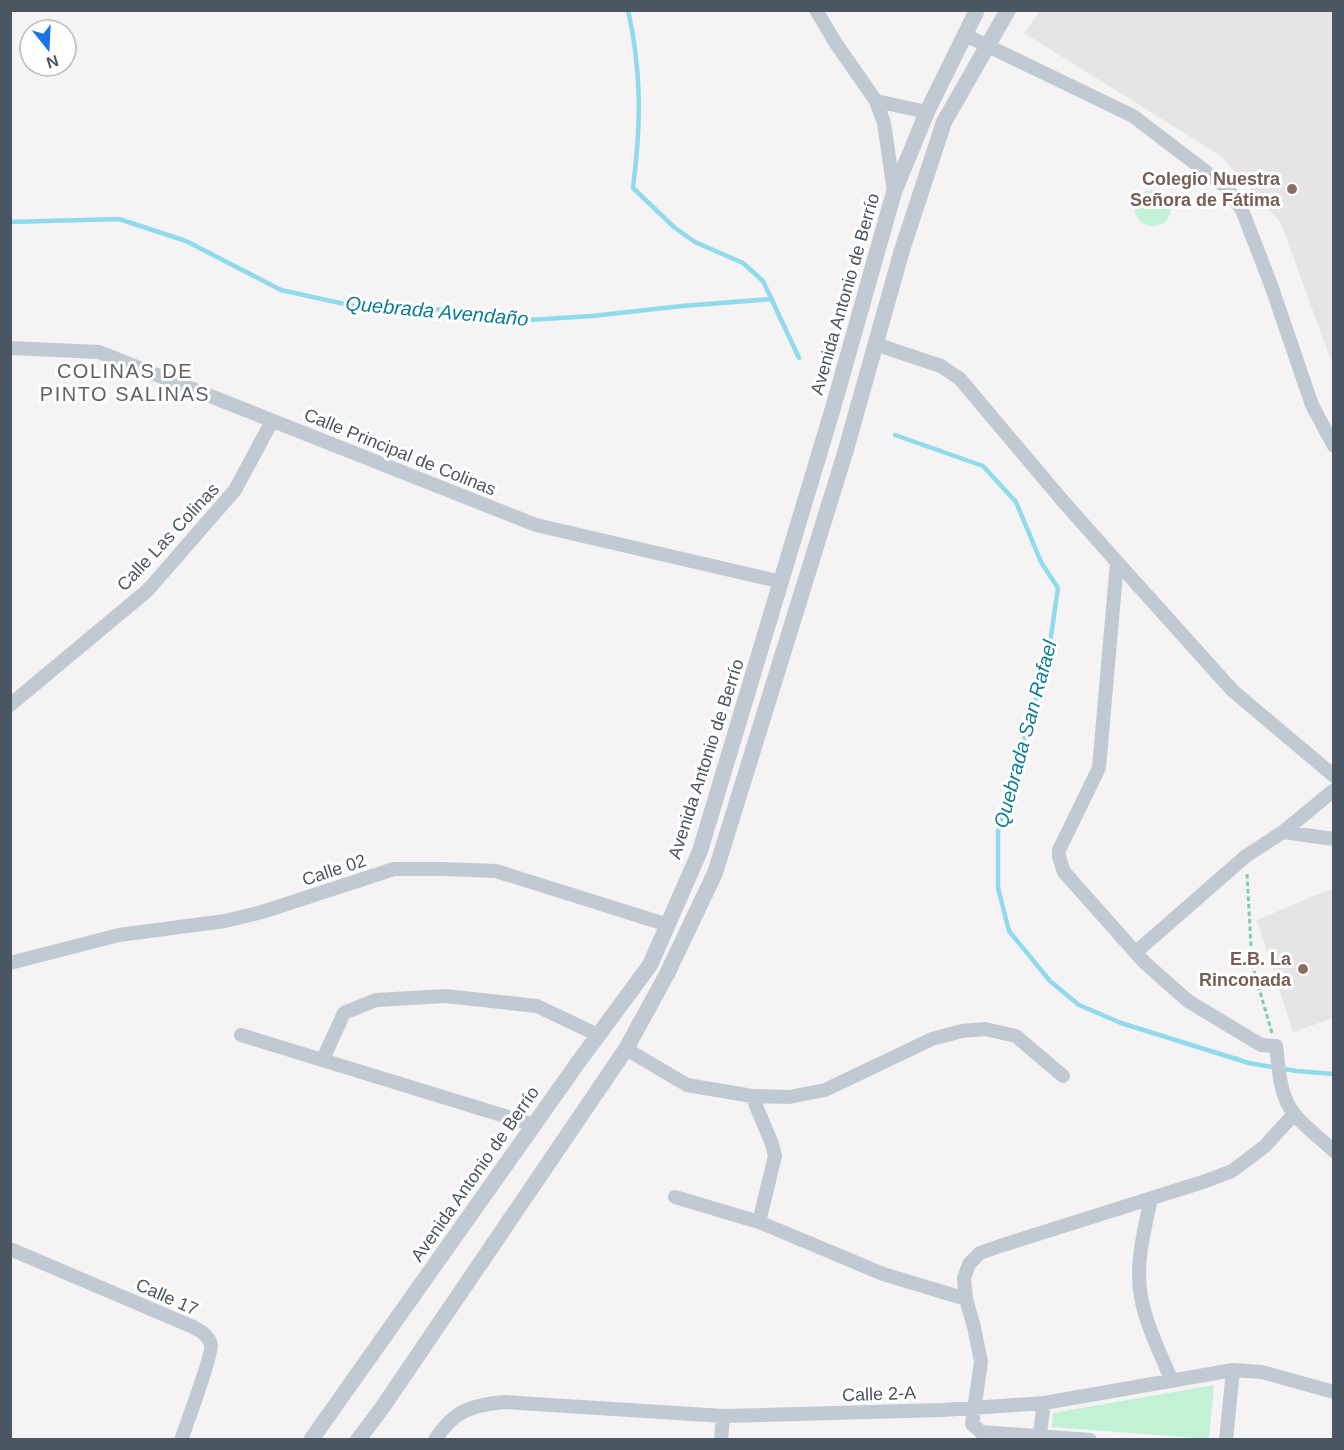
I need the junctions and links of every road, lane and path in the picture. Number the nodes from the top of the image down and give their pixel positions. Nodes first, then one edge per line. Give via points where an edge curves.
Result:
1 (816, 10) edge
2 (977, 10) edge
3 (1008, 10) edge
4 (965, 35) junction
5 (988, 45) junction
6 (876, 101) junction
7 (927, 112) junction
8 (894, 192) junction
9 (875, 344) junction
10 (10, 348) edge
11 (272, 421) junction
12 (1334, 446) edge
13 (1117, 562) junction
14 (782, 582) junction
15 (10, 705) edge
16 (1334, 776) edge
17 (1334, 790) edge
18 (1283, 832) junction
19 (1334, 839) edge
20 (1246, 856) junction
21 (668, 925) junction
22 (1136, 952) junction
23 (10, 963) edge
24 (242, 1035) dead end
25 (598, 1035) junction
26 (626, 1049) junction
27 (1277, 1053) junction
28 (323, 1059) junction
29 (1064, 1076) dead end
30 (752, 1096) junction
31 (1294, 1114) junction
32 (534, 1125) junction
33 (1334, 1151) edge
34 (675, 1197) dead end
35 (1151, 1199) junction
36 (759, 1222) junction
37 (10, 1249) edge
38 (966, 1299) junction
39 (1233, 1370) junction
40 (1172, 1381) junction
41 (1334, 1392) edge
42 (1044, 1403) junction
43 (976, 1407) junction
44 (723, 1416) junction
45 (1039, 1438) edge
46 (181, 1440) edge
47 (311, 1440) edge
48 (358, 1440) edge
49 (435, 1440) edge
50 (721, 1440) edge
51 (1090, 1440) edge
52 (1226, 1440) edge

1 - 6 street
2 - 4 street, Avenida Antonio de Berrío
3 - 5 street
4 - 5 street
4 - 7 street, Avenida Antonio de Berrío
5 - 9 street via 944,122
5 - 12 street via 1132,117 1226,187 1242,210 1312,405
6 - 7 street
6 - 8 street via 884,123
7 - 8 street, Avenida Antonio de Berrío
8 - 14 street, Avenida Antonio de Berrío
9 - 13 street via 941,366 960,379
9 - 26 street via 842,464 715,873
10 - 11 street, Calle Principal de Colinas via 99,352
11 - 14 street, Calle Principal de Colinas via 536,525
11 - 15 street, Calle Las Colinas via 235,490 148,590
13 - 16 street via 1233,691
13 - 22 street via 1099,768 1059,857 1064,872
14 - 21 street, Avenida Antonio de Berrío via 700,850
17 - 18 street
18 - 19 street
18 - 20 street
20 - 22 street
20 - 27 path via 1252,963
21 - 23 street, Calle 02 via 496,871 394,869 262,912 225,921 119,935
21 - 25 street, Avenida Antonio de Berrío via 650,965
22 - 27 street via 1188,1001
24 - 28 street
25 - 28 street via 537,1006 446,996 376,1000 344,1013
25 - 32 street, Avenida Antonio de Berrío
26 - 30 street via 687,1085
26 - 48 street
27 - 31 street via 1279,1079
28 - 32 street
29 - 30 street via 1016,1036 974,1029 932,1039 825,1090 789,1097
30 - 36 street via 775,1156
31 - 33 street
31 - 35 street via 1265,1146 1232,1170
32 - 47 street, Avenida Antonio de Berrío
34 - 36 street
35 - 38 street via 981,1253 969,1264 964,1278
35 - 40 street via 1139,1253 1141,1297
36 - 38 street via 883,1274
37 - 46 street, Calle 17 via 205,1334 211,1345 210,1359
38 - 43 street via 981,1362
39 - 40 street, Calle 2-A
39 - 41 street, Calle 2-A via 1262,1372
39 - 52 street
40 - 42 street, Calle 2-A
42 - 43 street, Calle 2-A
42 - 45 street
43 - 44 street, Calle 2-A
43 - 45 street via 972,1424 981,1432
44 - 49 street, Calle 2-A via 505,1402 478,1404 443,1427
44 - 50 street
45 - 51 street

